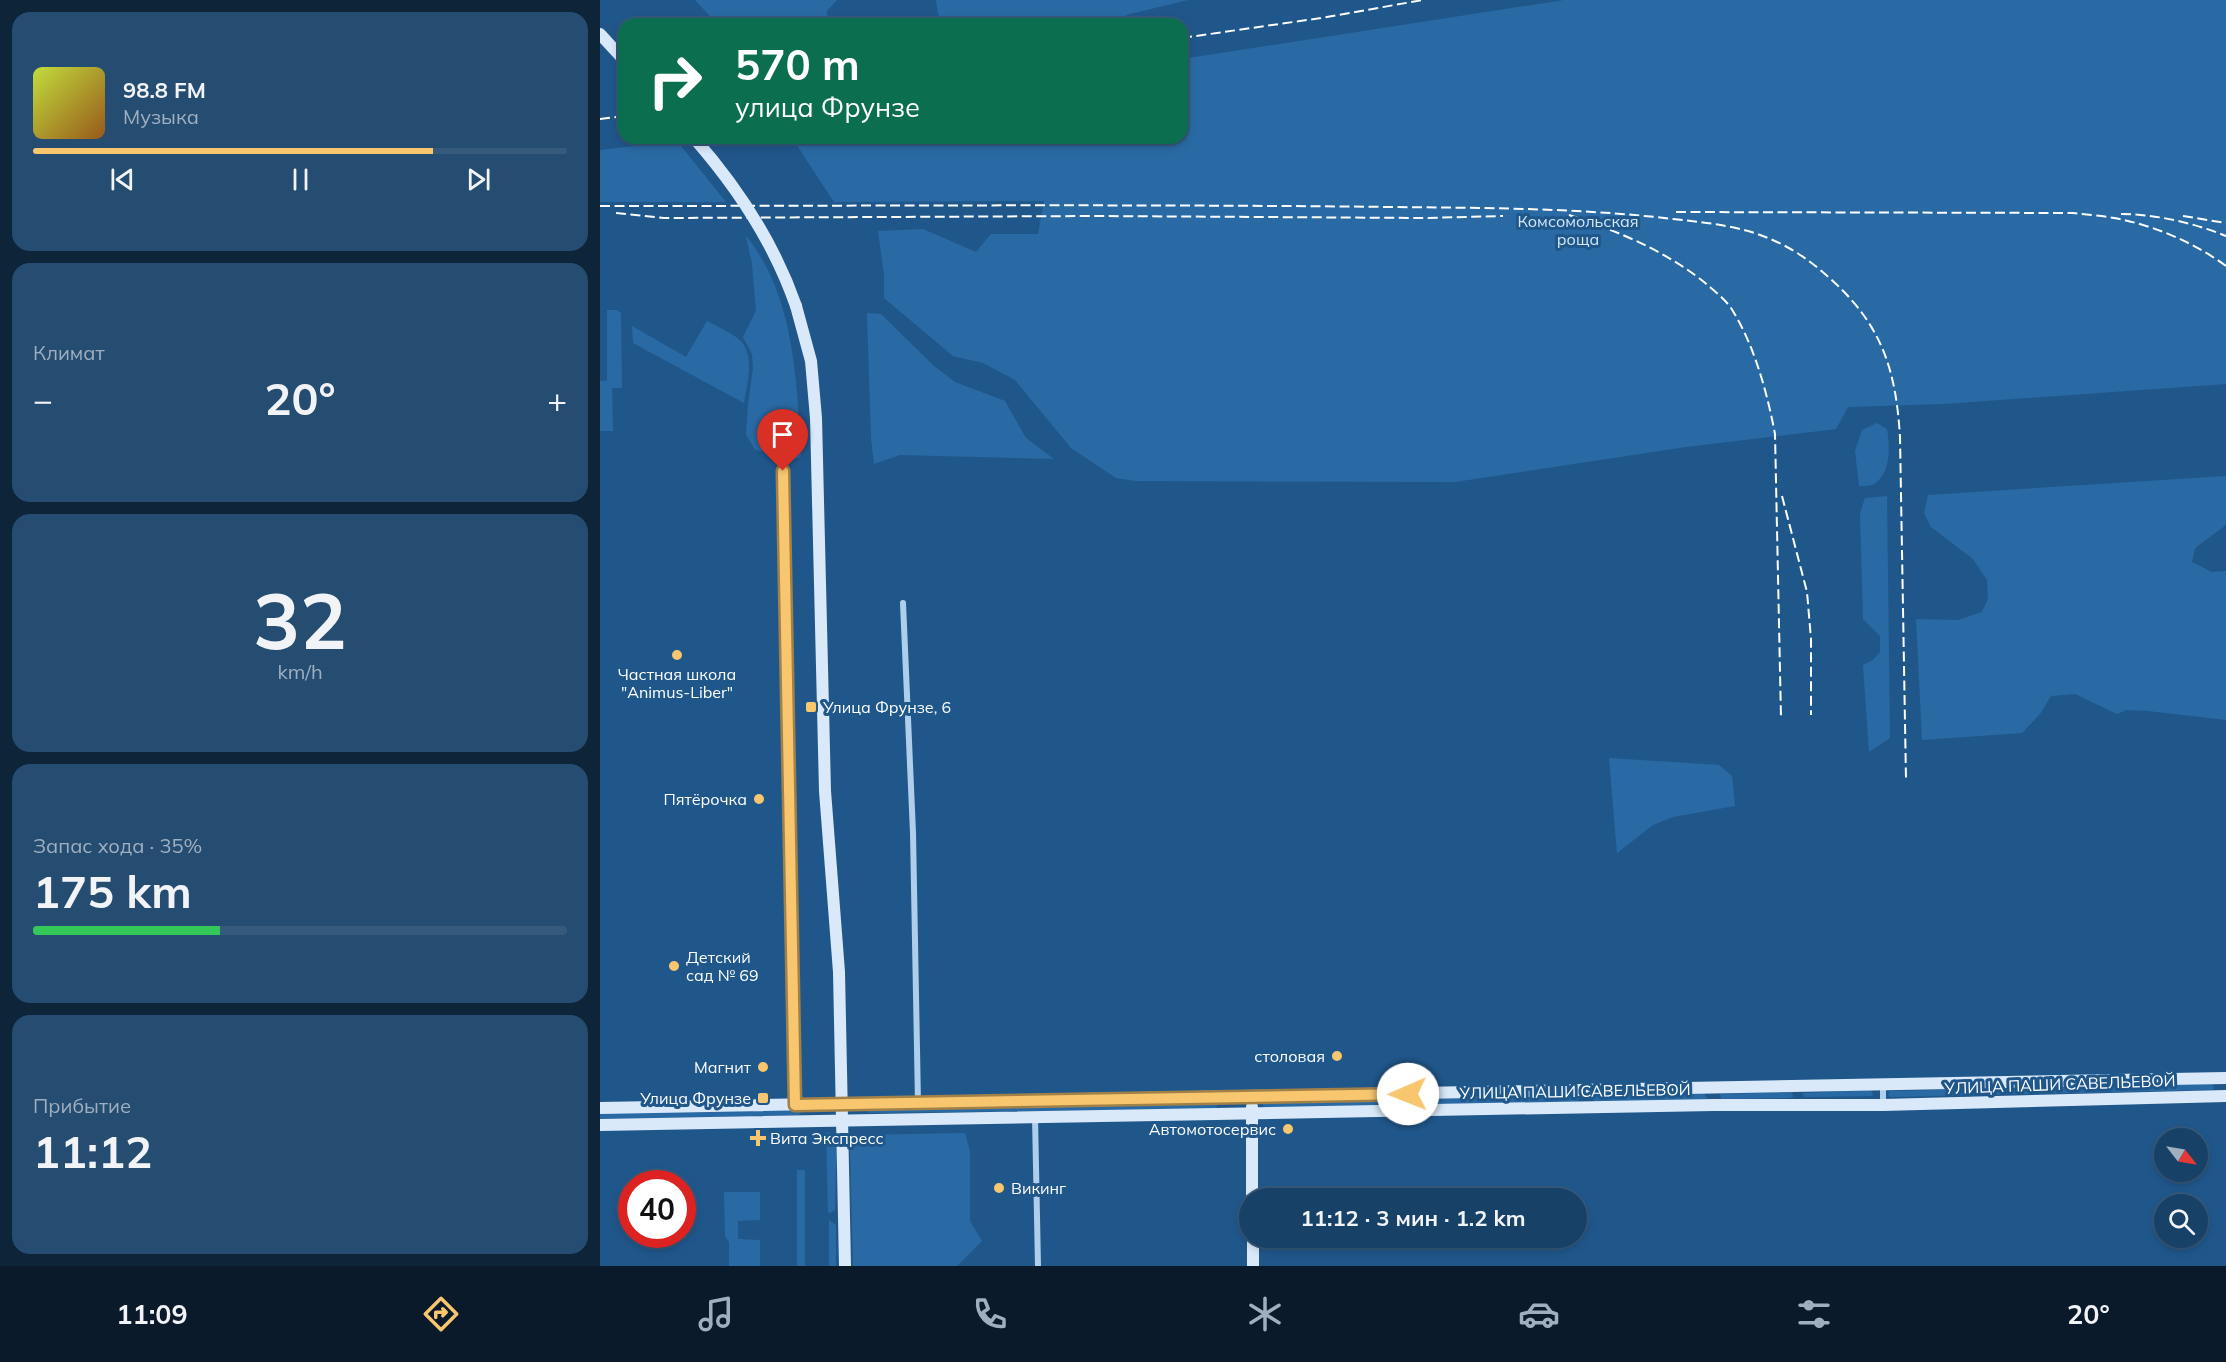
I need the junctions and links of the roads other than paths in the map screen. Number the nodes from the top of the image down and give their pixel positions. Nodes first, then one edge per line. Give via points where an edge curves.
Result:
1 (600, 34) edge
2 (618, 54) edge
3 (699, 144) edge
4 (783, 471) dead end
5 (903, 603) dead end
6 (2226, 1077) edge
7 (1883, 1084) junction
8 (1714, 1088) junction
9 (2226, 1096) edge
10 (1252, 1097) junction
11 (918, 1102) junction
12 (843, 1104) junction
13 (795, 1105) junction
14 (1221, 1105) junction
15 (1713, 1105) junction
16 (1883, 1105) junction
17 (600, 1108) edge
18 (1252, 1114) junction
19 (1035, 1118) junction
20 (843, 1120) junction
21 (600, 1125) edge
22 (1252, 1188) edge
23 (1253, 1248) edge
24 (845, 1266) edge
25 (1038, 1266) edge
26 (1253, 1266) edge

1 - 2 street
3 - 12 street, bridge via 747,204 775,256 796,306 811,361 816,410 825,791 839,972
4 - 13 street
5 - 11 street via 913,833
6 - 7 street, УЛИЦА ПАШИ САВЕЛЬЕВОЙ
7 - 8 street, УЛИЦА ПАШИ САВЕЛЬЕВОЙ
7 - 16 street
8 - 10 street, УЛИЦА ПАШИ САВЕЛЬЕВОЙ
8 - 15 street
9 - 16 street, УЛИЦА ПАШИ САВЕЛЬЕВОЙ
10 - 14 street, УЛИЦА ПАШИ САВЕЛЬЕВОЙ
10 - 18 street
11 - 12 street, УЛИЦА ПАШИ САВЕЛЬЕВОЙ
11 - 14 street, УЛИЦА ПАШИ САВЕЛЬЕВОЙ
12 - 13 street, УЛИЦА ПАШИ САВЕЛЬЕВОЙ
12 - 20 street
13 - 17 street, УЛИЦА ПАШИ САВЕЛЬЕВОЙ
14 - 18 street, УЛИЦА ПАШИ САВЕЛЬЕВОЙ
14 - 19 street, УЛИЦА ПАШИ САВЕЛЬЕВОЙ
15 - 16 street, УЛИЦА ПАШИ САВЕЛЬЕВОЙ
15 - 18 street, УЛИЦА ПАШИ САВЕЛЬЕВОЙ
18 - 22 street
19 - 20 street, УЛИЦА ПАШИ САВЕЛЬЕВОЙ
19 - 25 street
20 - 21 street, УЛИЦА ПАШИ САВЕЛЬЕВОЙ
20 - 24 street
23 - 26 street

